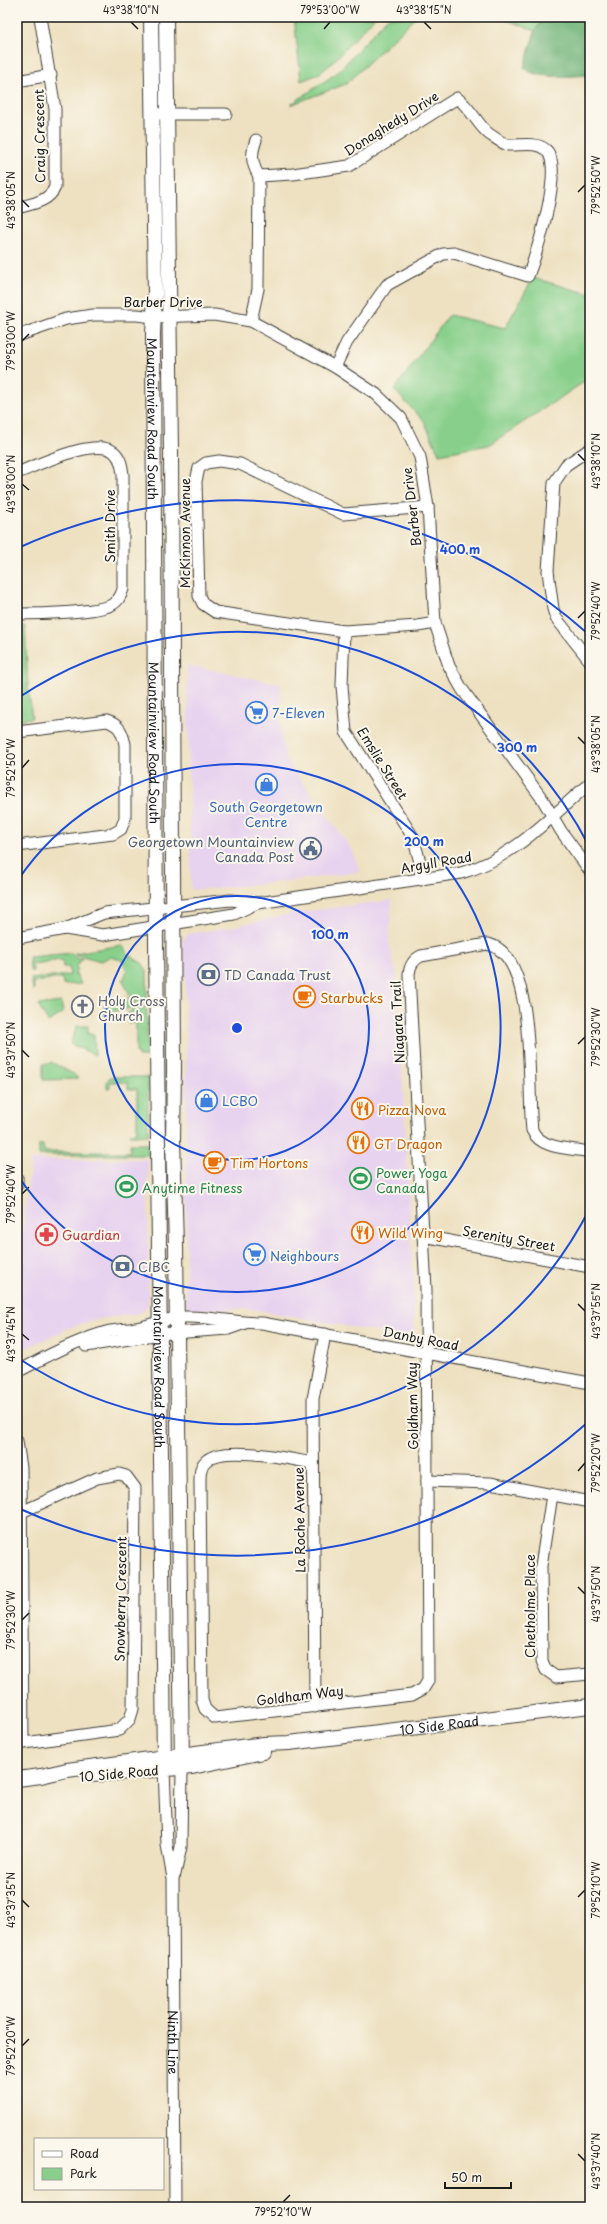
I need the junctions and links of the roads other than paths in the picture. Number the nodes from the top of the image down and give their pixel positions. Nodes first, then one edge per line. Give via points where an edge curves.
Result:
1 (40, 17) edge
2 (151, 17) edge
3 (166, 17) edge
4 (51, 75) junction
5 (17, 81) edge
6 (153, 114) junction
7 (168, 114) junction
8 (226, 114) dead end
9 (256, 140) dead end
10 (259, 176) junction
11 (17, 208) edge
12 (154, 317) junction
13 (169, 317) junction
14 (251, 321) junction
15 (17, 336) edge
16 (335, 367) junction
17 (590, 448) edge
18 (17, 473) edge
19 (428, 507) junction
20 (17, 614) edge
21 (435, 623) junction
22 (344, 632) junction
23 (590, 661) edge
24 (17, 732) edge
25 (590, 783) edge
26 (552, 816) junction
27 (17, 846) edge
28 (590, 871) edge
29 (421, 880) junction
30 (258, 903) junction
31 (173, 906) junction
32 (156, 908) junction
33 (173, 922) junction
34 (156, 925) junction
35 (65, 929) junction
36 (17, 938) edge
37 (590, 1152) edge
38 (17, 1178) edge
39 (17, 1185) edge
40 (423, 1236) junction
41 (590, 1267) edge
42 (177, 1325) junction
43 (160, 1327) junction
44 (325, 1334) junction
45 (426, 1353) junction
46 (17, 1372) edge
47 (590, 1383) edge
48 (17, 1441) edge
49 (313, 1463) junction
50 (427, 1481) junction
51 (552, 1496) junction
52 (590, 1502) edge
53 (19, 1514) edge
54 (19, 1628) edge
55 (590, 1674) edge
56 (590, 1706) edge
57 (315, 1707) junction
58 (20, 1744) edge
59 (182, 1761) junction
60 (164, 1763) junction
61 (17, 1779) edge
62 (174, 1878) junction
63 (175, 2207) edge

1 - 4 street, Craig Crescent
2 - 6 main road, Mountainview Road South
3 - 7 main road, Mountainview Road South
4 - 5 street
4 - 11 street, Craig Crescent via 55,109 55,187 53,193 42,201
6 - 7 street
6 - 12 main road, Mountainview Road South
7 - 8 street
7 - 13 main road, Mountainview Road South
9 - 10 street via 252,154 253,166
10 - 14 street via 258,289
10 - 16 street, Donaghedy Drive via 349,166 457,98 468,106 490,134 507,145 537,146 546,150 550,156 553,184 528,276 454,253 443,254 387,285 347,342
12 - 13 street, Barber Drive
12 - 15 street, Barber Drive via 78,316
12 - 32 main road, Mountainview Road South
13 - 14 street, Barber Drive via 214,315
13 - 31 main road, Mountainview Road South
14 - 16 street, Barber Drive
16 - 19 street, Barber Drive via 376,394 401,418 420,458
17 - 23 street via 566,465 554,483 548,571 556,618
18 - 20 street, Smith Drive via 83,449 104,448 114,452 121,462 123,475 123,589 119,599 106,608
19 - 21 street, Barber Drive
19 - 22 street, McKinnon Avenue via 343,514 240,464 219,461 206,463 199,468 196,481 199,596 203,604 215,612
21 - 22 street, McKinnon Avenue
21 - 26 street, Barber Drive via 445,657 462,689
22 - 29 street, Emslie Street via 342,686 346,732 413,837 420,862
24 - 27 street via 107,721 118,726 125,744 125,818 121,829 113,834
25 - 26 street, Argyll Road
26 - 28 street, Barber Drive
26 - 29 street, Argyll Road via 495,861 461,874
29 - 30 street, Argyll Road
30 - 31 street, Argyll Road via 231,900
30 - 33 street, Argyll Road via 234,914
31 - 32 street, Argyll Road
31 - 33 main road, Mountainview Road South
32 - 34 main road, Mountainview Road South
32 - 35 street, Argyll Road via 104,913
33 - 34 street, Argyll Road
33 - 42 main road, Mountainview Road South via 173,1140
34 - 35 street, Argyll Road via 102,935
34 - 43 main road, Mountainview Road South
35 - 36 street, Argyll Road
37 - 40 street, Niagara Trail via 549,1145 535,1137 532,1130 524,996 516,972 503,951 487,944 421,956 416,959 409,974
38 - 39 street
40 - 41 street, Serenity Street
40 - 45 street, Niagara Trail
42 - 43 street, Danby Road
42 - 44 street, Danby Road via 228,1328 246,1323 262,1323
42 - 59 main road, Mountainview Road South
43 - 46 street, Danby Road via 107,1342 56,1352
43 - 60 main road, Mountainview Road South
44 - 45 street, Danby Road
44 - 49 street, La Roche Avenue via 313,1394
45 - 47 street, Danby Road
45 - 50 street, Goldham Way
48 - 53 street via 21,1468
49 - 57 street, La Roche Avenue
49 - 57 street, Goldham Way via 241,1453 212,1457 202,1465 200,1482 202,1700 208,1713 220,1719
50 - 51 street via 490,1483
50 - 57 street, Goldham Way via 429,1675 426,1686 412,1695
51 - 52 street
51 - 55 street, Chetholme Place via 541,1566 542,1661 546,1670 556,1677
53 - 54 street
53 - 58 street, Snowberry Crescent via 82,1484 111,1475 126,1476 135,1488 133,1709 130,1719 119,1730
54 - 58 street
56 - 59 main road, 10 Side Road via 289,1743 267,1752
59 - 60 main road, 10 Side Road
59 - 62 street, Ninth Line via 180,1847
60 - 61 main road, 10 Side Road via 68,1777 41,1776
60 - 62 street, Ninth Line via 166,1845
62 - 63 street, Ninth Line

